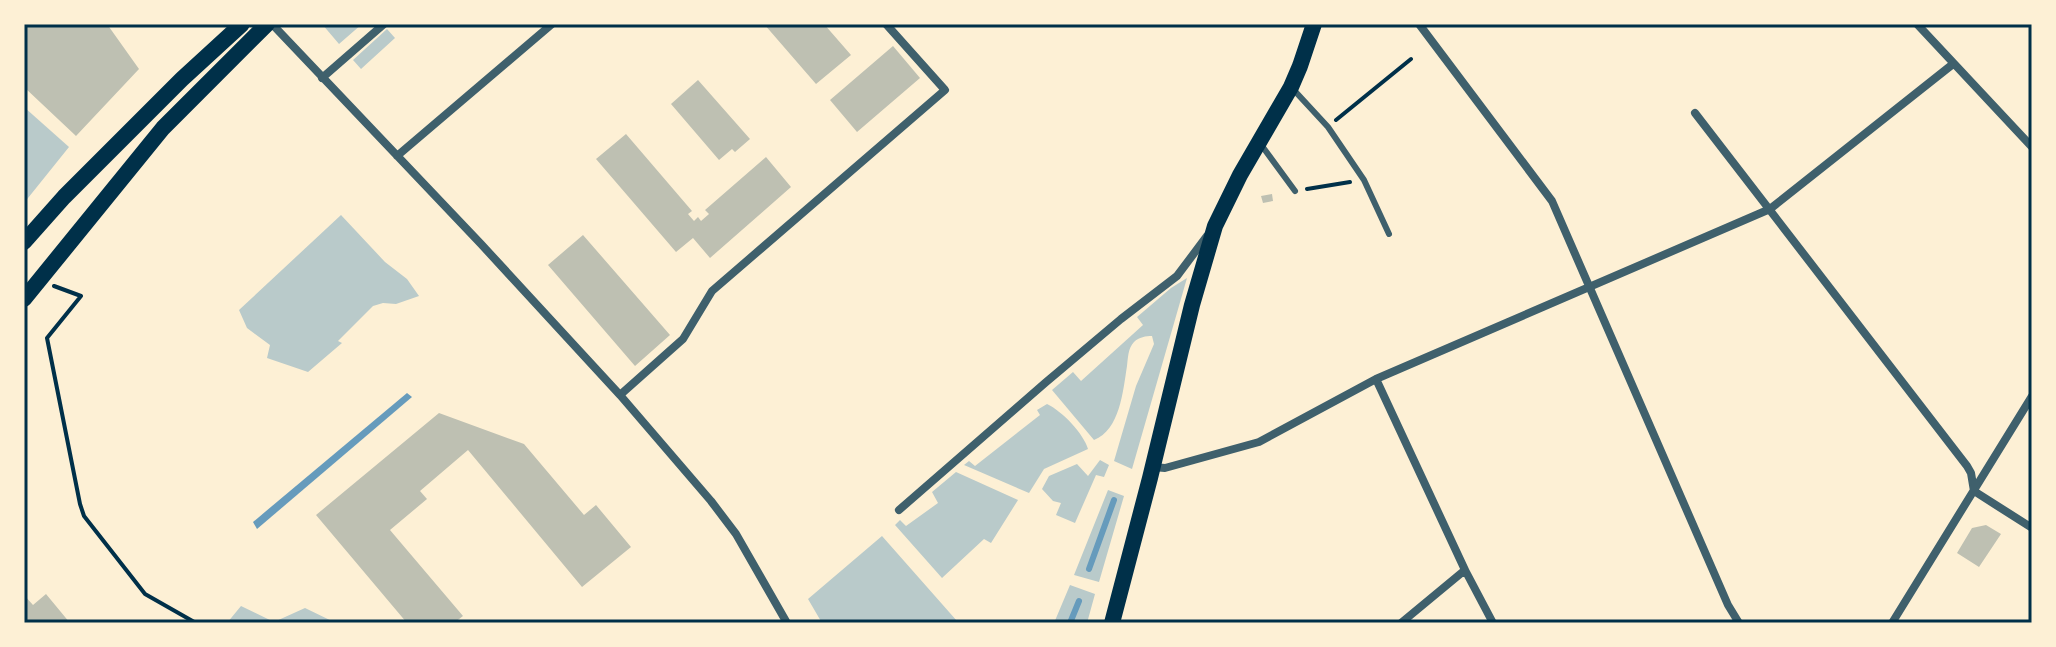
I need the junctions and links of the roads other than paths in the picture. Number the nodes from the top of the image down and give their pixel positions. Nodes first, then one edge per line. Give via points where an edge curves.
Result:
1 (242, 24) edge
2 (269, 24) edge
3 (384, 24) edge
4 (552, 24) edge
5 (886, 24) edge
6 (1314, 24) edge
7 (1419, 24) edge
8 (1917, 24) edge
9 (1953, 64) junction
10 (322, 78) junction
11 (1291, 87) junction
12 (1695, 113) dead end
13 (1259, 143) junction
14 (2032, 147) edge
15 (397, 156) junction
16 (1295, 191) road end
17 (1770, 209) junction
18 (1215, 226) junction
19 (1389, 234) dead end
20 (24, 242) edge
21 (1590, 287) junction
22 (24, 299) edge
23 (1376, 379) junction
24 (620, 395) junction
25 (2032, 396) edge
26 (1153, 467) junction
27 (1974, 491) junction
28 (899, 510) dead end
29 (2032, 528) edge
30 (1465, 570) junction
31 (787, 623) edge
32 (1112, 623) edge
33 (1401, 623) edge
34 (1493, 623) edge
35 (1739, 623) edge
36 (1892, 623) edge

1 - 20 main road
2 - 10 street
2 - 22 main road via 163,128
3 - 10 street
4 - 15 street
5 - 24 street via 945,90 712,291 683,339
6 - 11 main road
7 - 21 street via 1552,201
8 - 9 street
9 - 14 street
9 - 17 street
10 - 15 street
11 - 13 main road
11 - 19 lane via 1328,127 1364,180
12 - 17 street
13 - 16 lane
13 - 18 main road
15 - 24 street
17 - 21 street
17 - 27 street via 1967,466
18 - 26 main road
18 - 28 street via 1177,276
21 - 23 street
21 - 35 street
23 - 26 street via 1259,442
23 - 30 street
24 - 31 street via 736,534
25 - 27 street
26 - 32 main road
27 - 29 street
27 - 36 street
30 - 33 street
30 - 34 street

